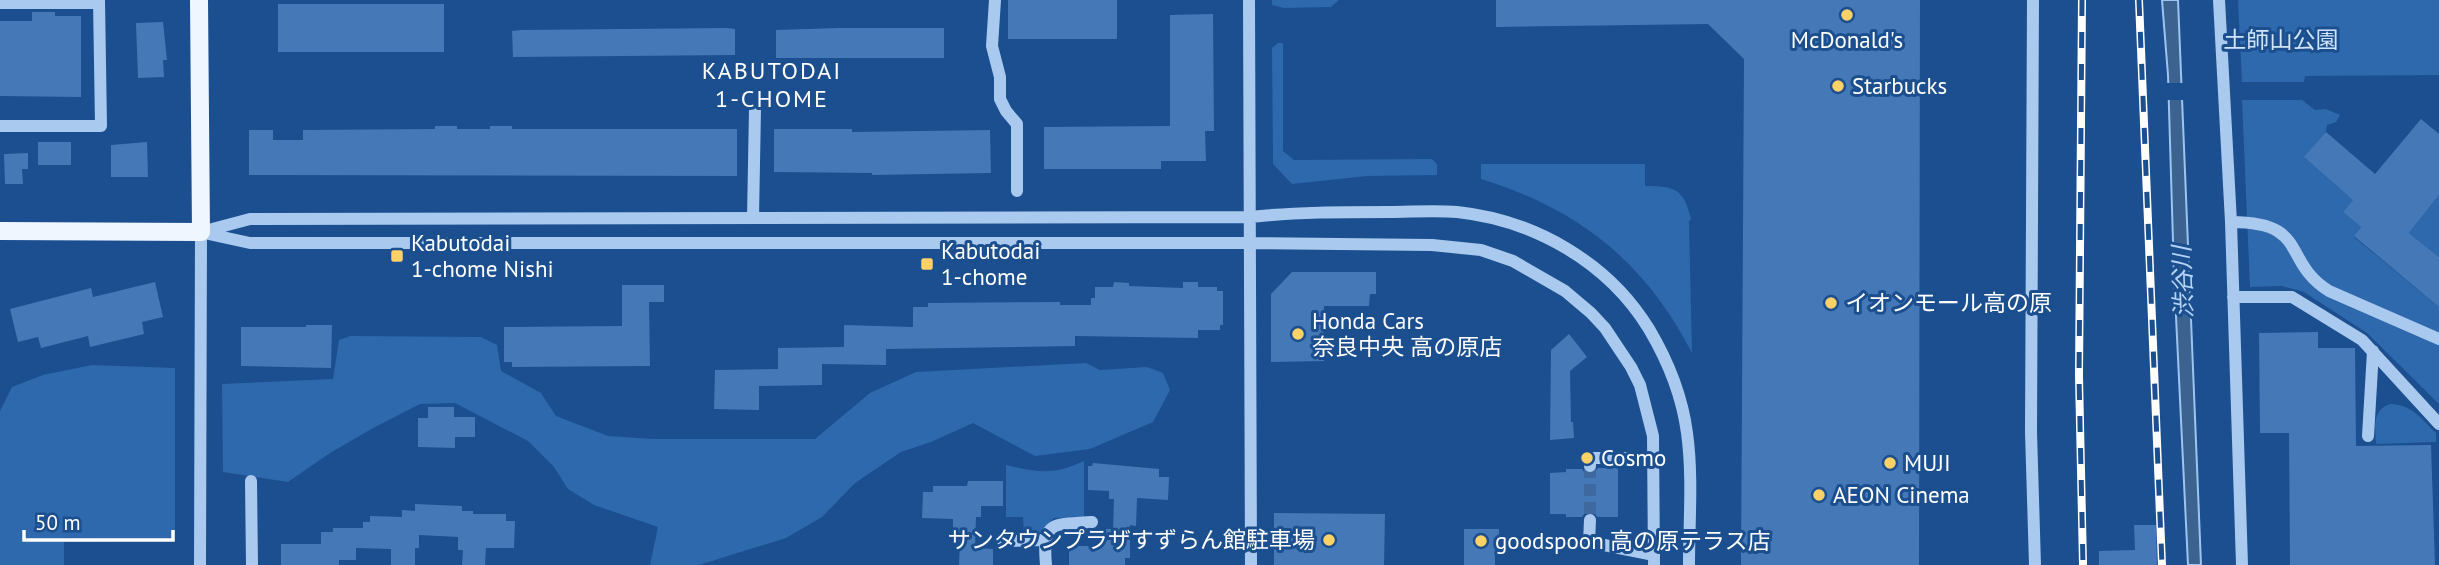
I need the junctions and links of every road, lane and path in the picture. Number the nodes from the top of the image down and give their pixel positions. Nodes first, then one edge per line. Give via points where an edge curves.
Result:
1 (199, 0) edge
2 (995, 0) edge
3 (1249, 0) edge
4 (2033, 0) edge
5 (2218, 0) edge
6 (99, 2) edge
7 (0, 3) edge
8 (755, 109) dead end
9 (0, 126) edge
10 (1017, 191) dead end
11 (1250, 217) junction
12 (753, 218) junction
13 (2231, 222) junction
14 (0, 231) edge
15 (201, 232) junction
16 (1250, 243) junction
17 (2233, 297) junction
18 (2439, 339) edge
19 (2373, 351) junction
20 (2439, 424) edge
21 (2368, 436) dead end
22 (1653, 458) junction
23 (1590, 466) dead end
24 (251, 481) dead end
25 (1590, 520) tunnel mouth
26 (1092, 522) dead end
27 (1044, 540) junction
28 (1003, 541) dead end
29 (1654, 560) edge
30 (200, 565) edge
31 (252, 565) edge
32 (1046, 565) edge
33 (1251, 565) edge
34 (1689, 565) edge
35 (2035, 565) edge
36 (2242, 565) edge

1 - 15 main road
2 - 10 street via 992,46 1000,99 1017,124
3 - 11 street
4 - 35 street via 2031,432
5 - 13 street
6 - 7 street
6 - 9 street via 101,126
8 - 12 street
11 - 12 street
11 - 16 street
11 - 34 street via 1316,212 1477,215 1552,240 1597,268 1635,309 1674,377 1687,432
12 - 15 street via 250,219
13 - 17 street
13 - 18 street via 2257,223 2279,231 2314,281
14 - 15 main road
15 - 16 street via 250,243
15 - 30 street
16 - 22 street via 1459,247 1522,265 1577,300 1620,349 1640,385
16 - 33 street
17 - 19 street via 2292,297
17 - 36 street
19 - 20 street
19 - 21 street
22 - 23 street via 1590,458
22 - 29 street
24 - 31 street
25 - 29 street via 1589,542
26 - 27 street via 1059,524
27 - 28 street
27 - 32 street

